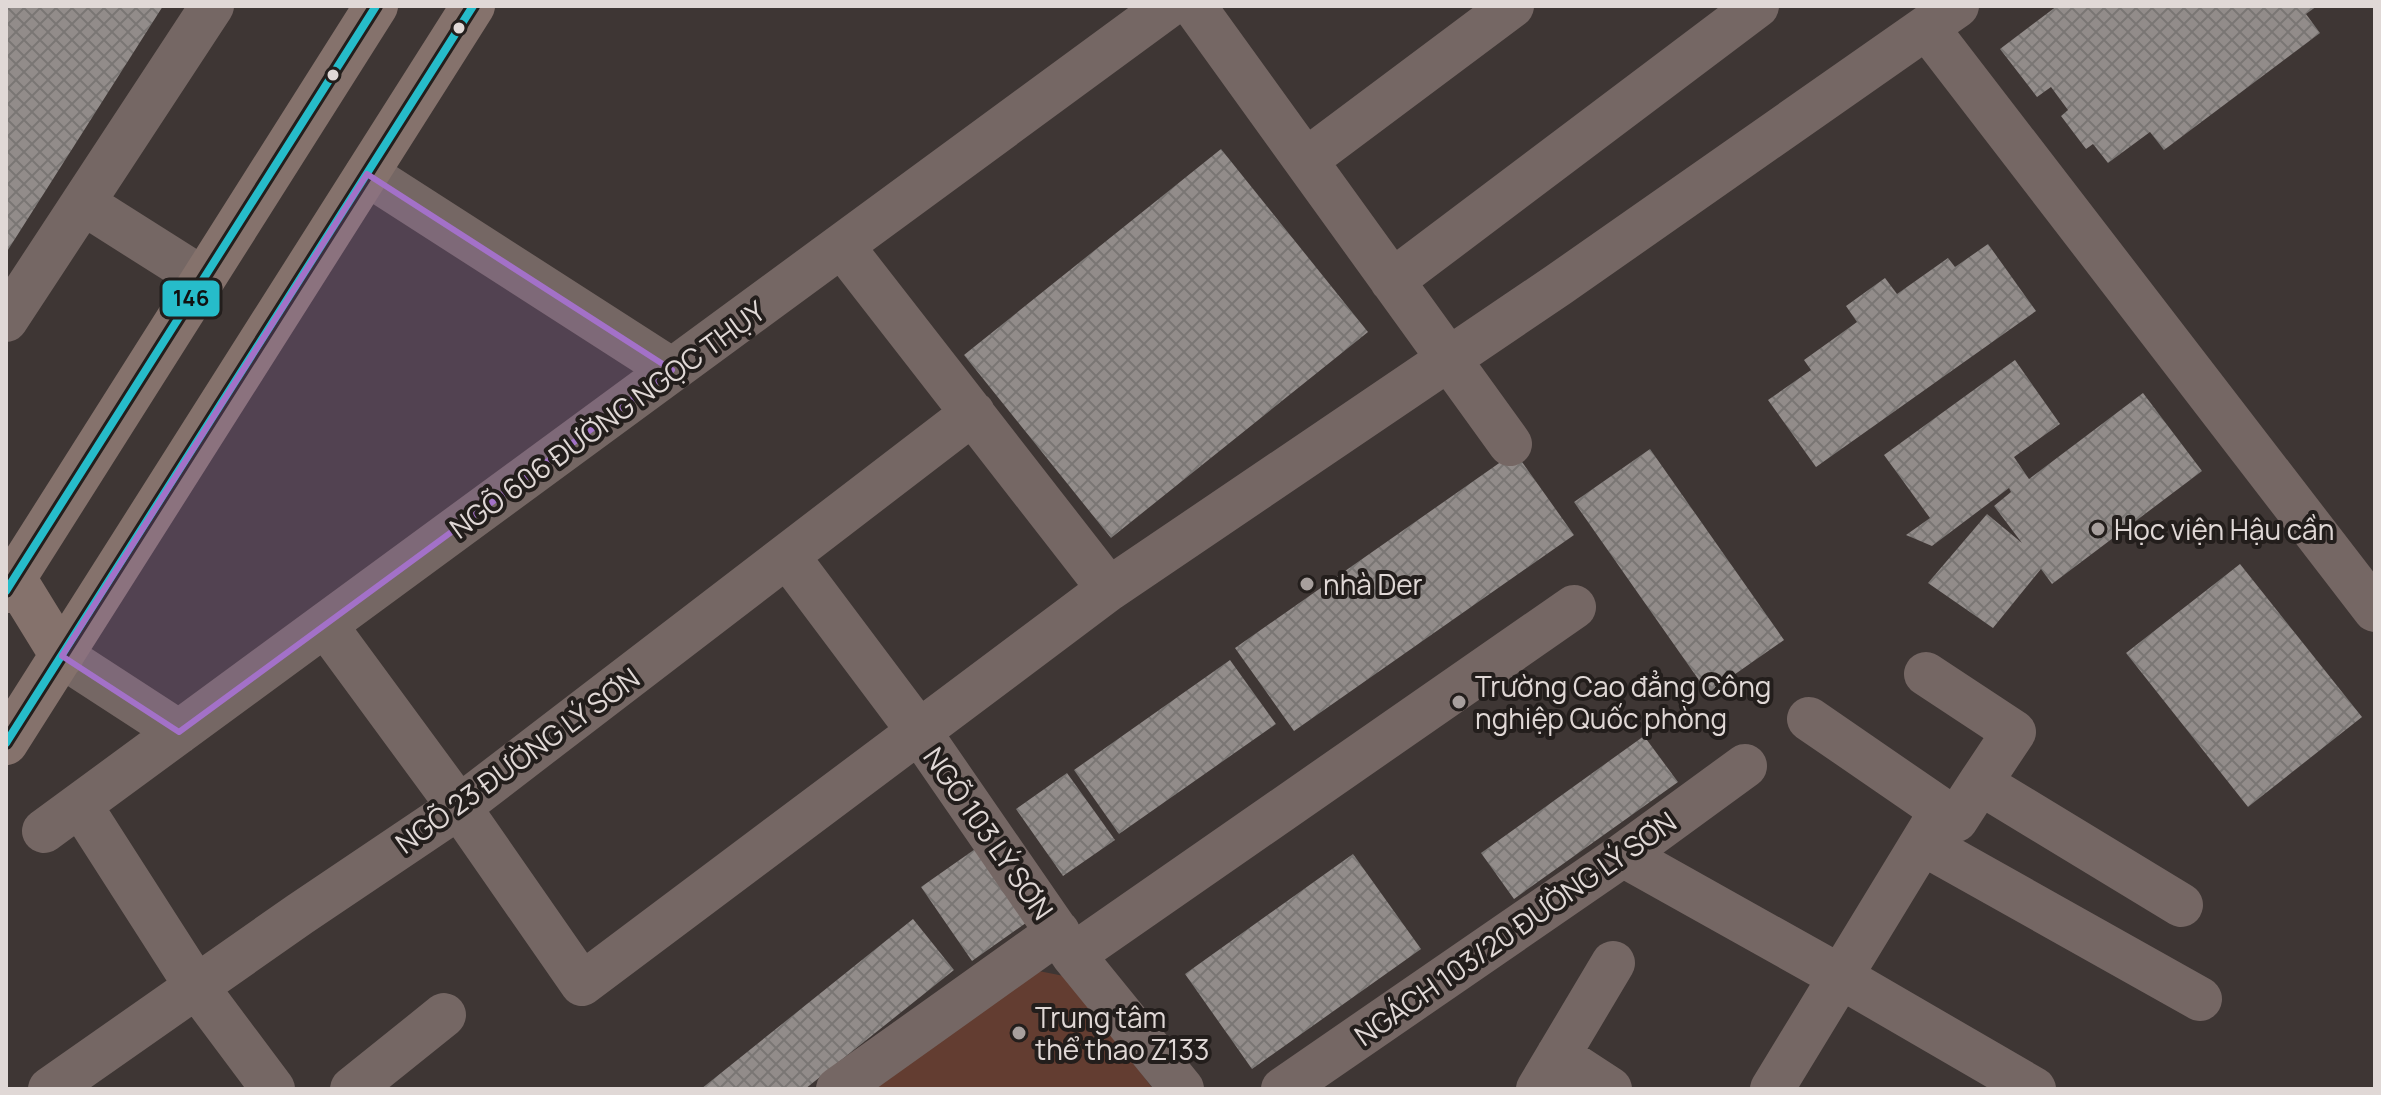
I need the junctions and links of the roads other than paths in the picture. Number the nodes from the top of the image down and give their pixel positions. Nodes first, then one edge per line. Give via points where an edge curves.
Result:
1 (212, 6) edge
2 (376, 6) edge
3 (473, 6) edge
4 (1168, 6) edge
5 (1194, 6) edge
6 (1512, 6) edge
7 (1757, 6) edge
8 (1942, 17) edge
9 (1306, 160) junction
10 (367, 174) junction
11 (83, 203) junction
12 (842, 246) junction
13 (203, 279) junction
14 (1392, 281) junction
15 (6, 320) edge
16 (1448, 360) junction
17 (672, 370) junction
18 (973, 413) junction
19 (1510, 444) dead end
20 (788, 557) junction
21 (9, 580) edge
22 (1109, 589) junction
23 (1574, 607) dead end
24 (2375, 610) edge
25 (326, 626) junction
26 (62, 656) junction
27 (1926, 674) dead end
28 (1809, 719) dead end
29 (179, 732) junction
30 (920, 733) junction
31 (6, 743) edge
32 (1745, 766) dead end
33 (1980, 783) junction
34 (80, 805) junction
35 (459, 807) junction
36 (1932, 827) junction
37 (44, 831) dead end
38 (1623, 855) junction
39 (2181, 905) dead end
40 (1066, 944) junction
41 (1613, 963) dead end
42 (1841, 977) junction
43 (196, 986) junction
44 (2200, 999) dead end
45 (444, 1015) dead end
46 (1548, 1072) edge
47 (50, 1089) edge
48 (273, 1089) edge
49 (352, 1089) edge
50 (838, 1089) edge
51 (1182, 1089) edge
52 (1283, 1089) edge
53 (1610, 1089) edge
54 (1772, 1089) edge
55 (2034, 1089) edge

1 - 11 street
2 - 13 main road
3 - 10 main road
4 - 12 street, NGÕ 606 ĐƯỜNG NGỌC THỤY
5 - 9 street
6 - 9 street
7 - 14 street
8 - 16 street
8 - 24 street
9 - 14 street
10 - 17 street
10 - 26 main road
11 - 13 street
11 - 15 street
12 - 17 street, NGÕ 606 ĐƯỜNG NGỌC THỤY
12 - 18 street
13 - 21 main road
14 - 16 street
16 - 19 street
16 - 22 street
17 - 25 street, NGÕ 606 ĐƯỜNG NGỌC THỤY
18 - 20 street, NGÕ 23 ĐƯỜNG LÝ SƠN
18 - 22 street
20 - 30 street, NGÕ 103 LÝ SƠN
20 - 35 street, NGÕ 23 ĐƯỜNG LÝ SƠN
21 - 26 main road
22 - 30 street
23 - 40 street
25 - 29 street, NGÕ 606 ĐƯỜNG NGỌC THỤY
25 - 35 street
26 - 29 street
26 - 31 main road
27 - 33 street via 2014,732
28 - 36 street
29 - 34 street, NGÕ 606 ĐƯỜNG NGỌC THỤY
30 - 35 street via 582,984
30 - 40 street, NGÕ 103 LÝ SƠN
32 - 38 street, NGÁCH 103/20 ĐƯỜNG LÝ SƠN
33 - 36 street via 1956,820
33 - 39 street
34 - 37 street, NGÕ 606 ĐƯỜNG NGỌC THỤY
34 - 43 street
35 - 43 street, NGÕ 23 ĐƯỜNG LÝ SƠN
36 - 42 street
36 - 44 street
38 - 42 street
38 - 52 street, NGÁCH 103/20 ĐƯỜNG LÝ SƠN
40 - 50 street via 929,1022
40 - 51 street, NGÕ 103 LÝ SƠN
41 - 46 street
42 - 54 street
42 - 55 street
43 - 47 street, NGÕ 23 ĐƯỜNG LÝ SƠN
43 - 48 street
45 - 49 street
46 - 53 street

